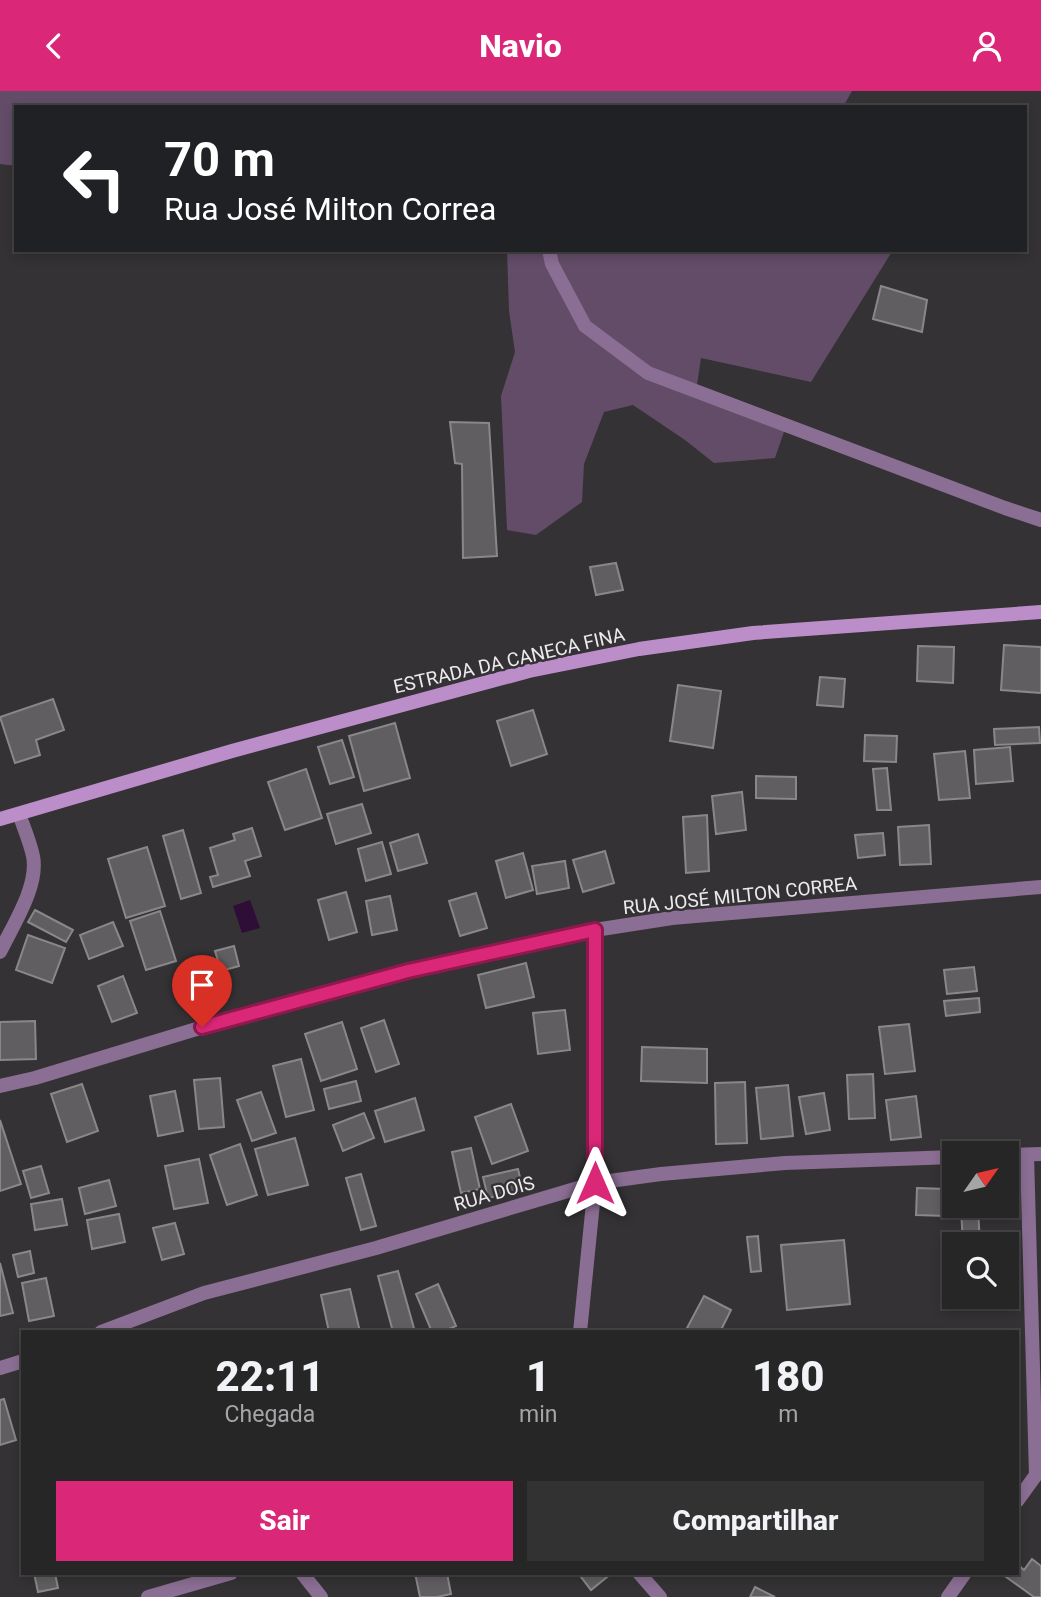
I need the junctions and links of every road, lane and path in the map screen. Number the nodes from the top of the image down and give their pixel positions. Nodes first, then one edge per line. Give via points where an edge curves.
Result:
1 (549, 252) edge
2 (1041, 520) edge
3 (1041, 612) edge
4 (19, 814) junction
5 (0, 819) edge
6 (1041, 887) edge
7 (595, 930) junction
8 (0, 952) edge
9 (0, 1086) edge
10 (1034, 1154) edge
11 (942, 1157) edge
12 (595, 1183) junction
13 (106, 1330) edge
14 (580, 1330) edge
15 (21, 1362) edge
16 (0, 1368) edge
17 (1038, 1473) edge
18 (1019, 1498) edge
19 (224, 1575) edge
20 (304, 1575) edge
21 (641, 1575) edge
22 (964, 1575) edge
23 (148, 1597) edge
24 (321, 1597) edge
25 (660, 1597) edge
26 (948, 1597) edge

1 - 2 street via 585,326 648,373
3 - 4 street, ESTRADA DA CANECA FINA via 753,633 639,649 529,671
4 - 5 street, ESTRADA DA CANECA FINA
4 - 8 street via 35,873
6 - 7 street, RUA JOSÉ MILTON CORREA via 672,918
7 - 9 street, RUA JOSÉ MILTON CORREA via 408,971
7 - 12 street
10 - 17 street
11 - 12 street, RUA DOIS via 785,1163
12 - 13 street, RUA DOIS via 204,1293
12 - 14 street
15 - 16 street
17 - 18 street
19 - 23 street
20 - 24 street
21 - 25 street
22 - 26 street

